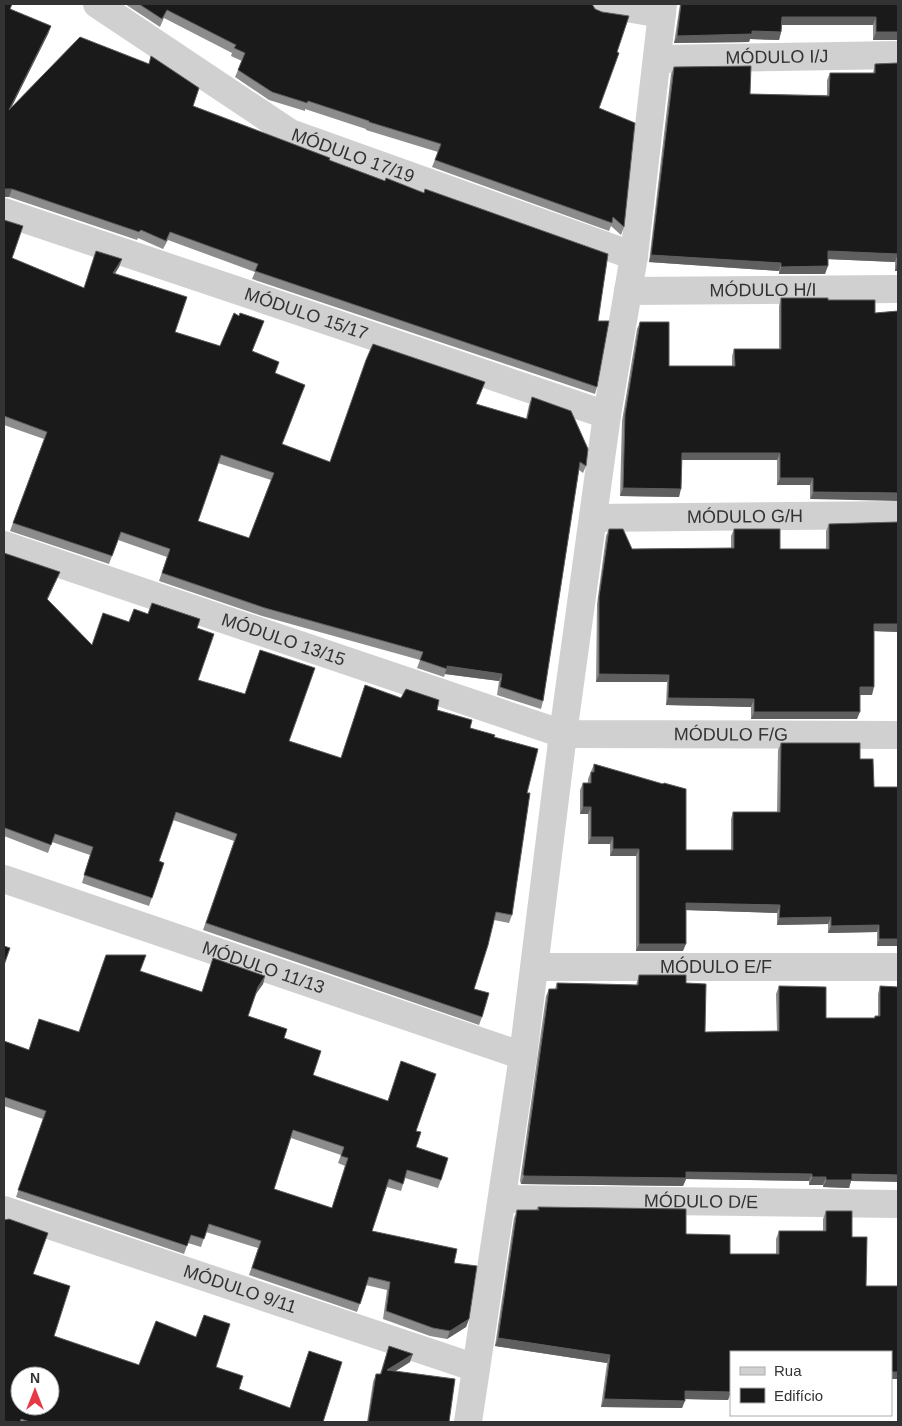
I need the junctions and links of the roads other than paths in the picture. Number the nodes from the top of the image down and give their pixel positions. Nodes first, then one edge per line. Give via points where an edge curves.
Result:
1 (97, 4) edge
2 (602, 4) edge
3 (662, 9) edge
4 (898, 55) edge
5 (657, 59) junction
6 (4, 212) edge
7 (634, 256) junction
8 (898, 289) edge
9 (628, 290) junction
10 (608, 415) junction
11 (898, 515) edge
12 (593, 518) junction
13 (4, 546) edge
14 (563, 734) junction
15 (898, 735) edge
16 (4, 879) edge
17 (535, 967) junction
18 (898, 967) edge
19 (523, 1056) junction
20 (503, 1198) junction
21 (898, 1204) edge
22 (4, 1210) edge
23 (476, 1368) junction
24 (468, 1422) edge

1 - 7 street, MÓDULO 17/19 via 290,133
2 - 3 street
3 - 5 street
4 - 5 street, MÓDULO I/J
5 - 7 street
6 - 10 street, MÓDULO 15/17
7 - 9 street
8 - 9 street, MÓDULO H/I
9 - 10 street
10 - 12 street
11 - 12 street, MÓDULO G/H
12 - 14 street
13 - 14 street, MÓDULO 13/15
14 - 15 street, MÓDULO F/G
14 - 17 street
16 - 19 street, MÓDULO 11/13
17 - 18 street, MÓDULO E/F
17 - 19 street
19 - 20 street
20 - 21 street, MÓDULO D/E
20 - 23 street
22 - 23 street, MÓDULO 9/11
23 - 24 street

